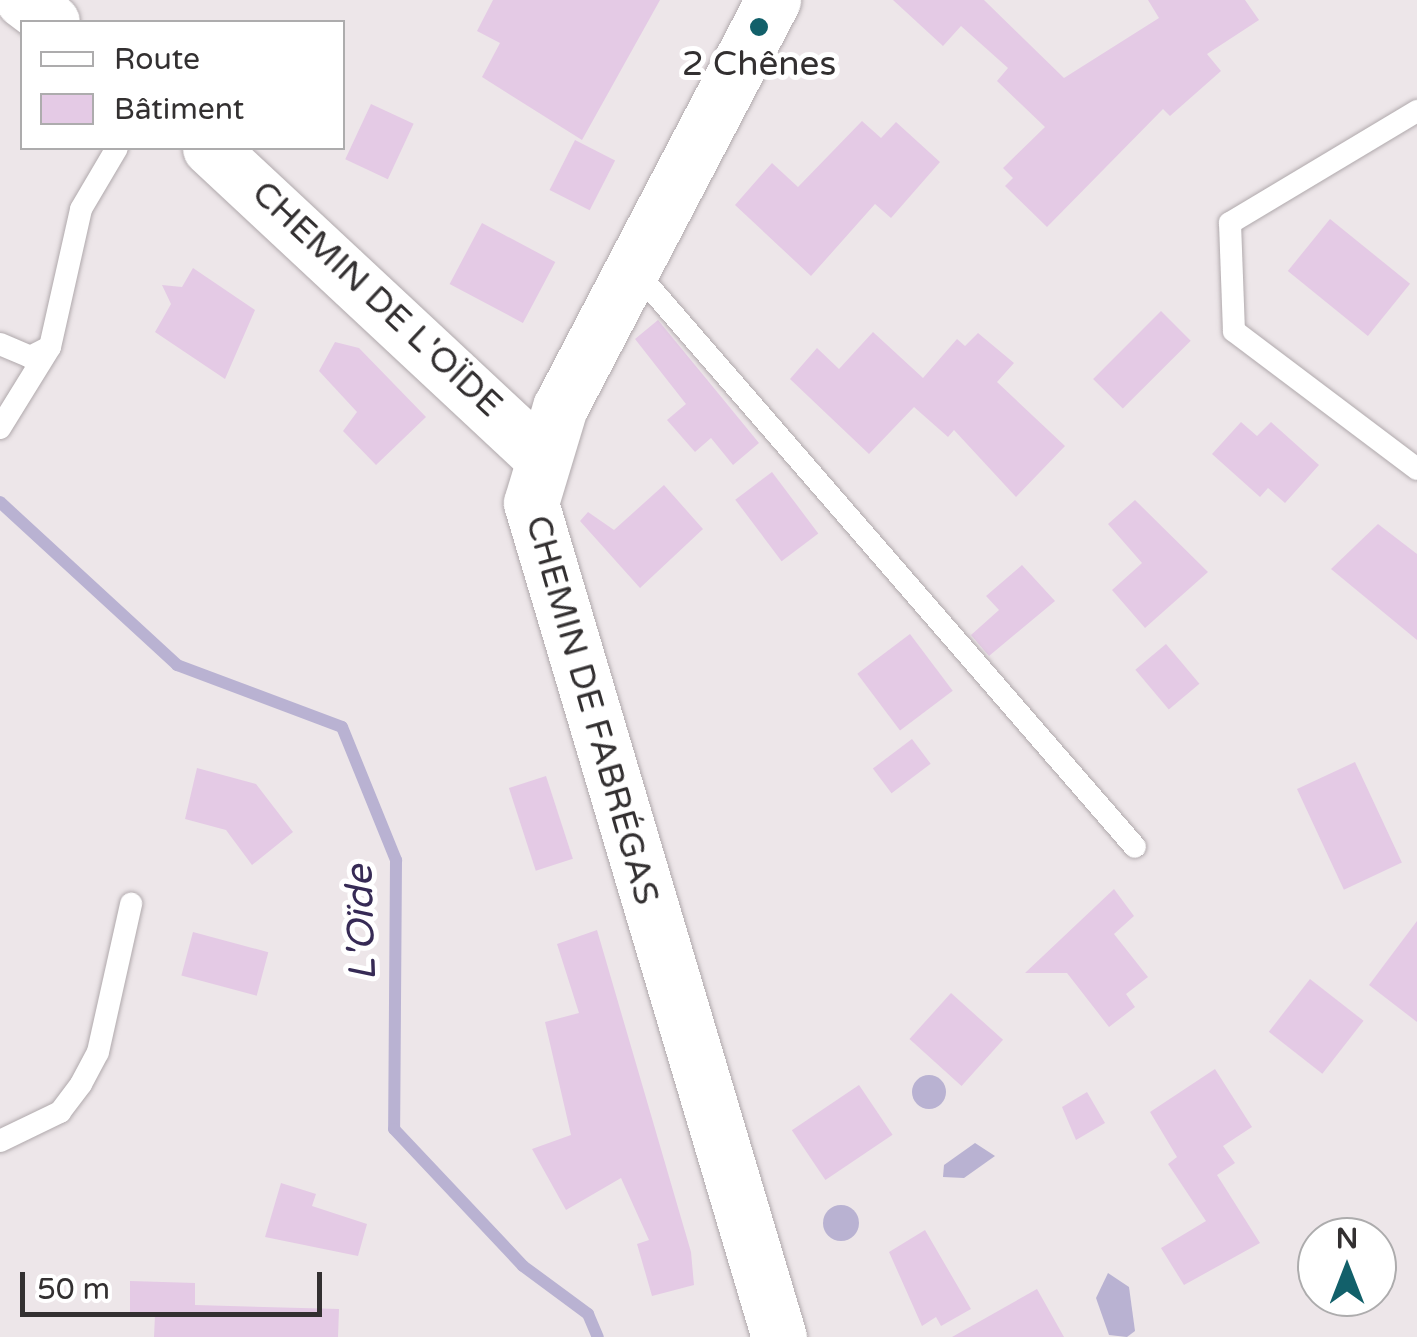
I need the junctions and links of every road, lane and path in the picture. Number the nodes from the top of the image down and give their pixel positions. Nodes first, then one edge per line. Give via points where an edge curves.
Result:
1 (23, 0) edge
2 (773, 0) edge
3 (49, 20) edge
4 (1417, 111) edge
5 (116, 150) edge
6 (212, 150) edge
7 (633, 268) junction
8 (0, 344) edge
9 (50, 347) junction
10 (0, 428) edge
11 (540, 456) junction
12 (1417, 469) edge
13 (1134, 847) dead end
14 (131, 904) dead end
15 (0, 1141) edge
16 (779, 1337) edge

1 - 3 street
2 - 7 street, CHEMIN DE FABRÉGAS
4 - 12 lane via 1230,223 1234,331
5 - 9 lane via 81,209
6 - 11 street, CHEMIN DE L'OÏDE
7 - 11 street, CHEMIN DE FABRÉGAS
7 - 13 lane
8 - 9 lane via 30,357
9 - 10 lane
11 - 16 street, CHEMIN DE FABRÉGAS via 531,502 544,565
14 - 15 lane via 98,1052 81,1084 60,1112

